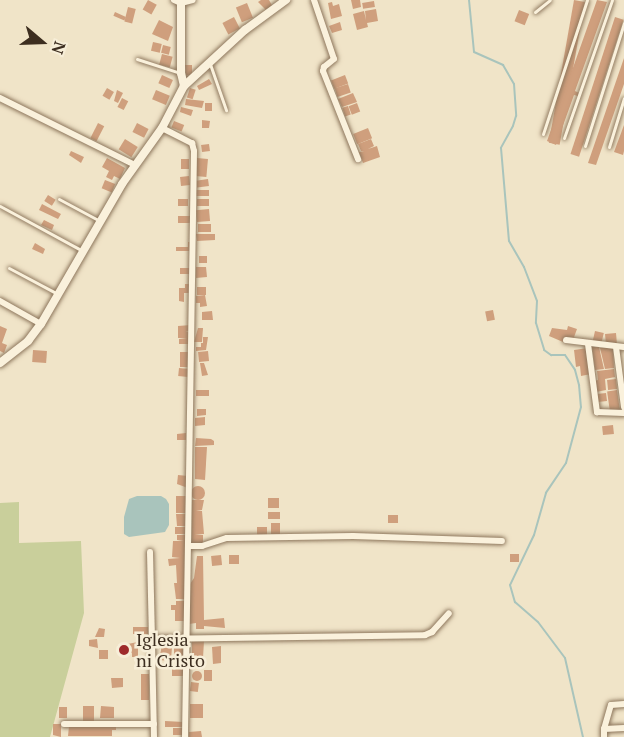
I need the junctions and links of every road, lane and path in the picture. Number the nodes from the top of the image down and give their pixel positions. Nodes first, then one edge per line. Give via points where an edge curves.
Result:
1 (193, 0) edge
2 (286, 0) edge
3 (314, 0) edge
4 (550, 0) edge
5 (587, 0) edge
6 (612, 0) edge
7 (178, 1) edge
8 (535, 12) dead end
9 (624, 23) edge
10 (137, 59) dead end
11 (210, 64) junction
12 (181, 73) junction
13 (184, 86) junction
14 (0, 98) edge
15 (624, 98) edge
16 (226, 110) dead end
17 (162, 128) junction
18 (543, 134) dead end
19 (564, 138) dead end
20 (585, 146) dead end
21 (609, 147) dead end
22 (358, 159) dead end
23 (135, 165) junction
24 (59, 199) dead end
25 (0, 206) edge
26 (101, 222) junction
27 (83, 251) junction
28 (9, 268) dead end
29 (60, 295) junction
30 (0, 301) edge
31 (41, 324) junction
32 (566, 340) dead end
33 (588, 344) junction
34 (616, 347) junction
35 (624, 347) edge
36 (2, 359) edge
37 (624, 407) edge
38 (624, 413) edge
39 (502, 541) dead end
40 (189, 546) junction
41 (150, 552) dead end
42 (449, 613) dead end
43 (188, 638) junction
44 (152, 639) junction
45 (624, 704) edge
46 (64, 724) dead end
47 (154, 724) junction
48 (624, 728) edge
49 (604, 729) junction
50 (154, 737) edge
51 (185, 737) edge
52 (603, 737) edge

1 - 7 street
2 - 11 street via 245,30
3 - 22 street via 334,59 324,71
4 - 8 lane
5 - 18 lane
6 - 19 lane
7 - 12 street
9 - 20 lane
10 - 12 lane
11 - 13 street
11 - 16 lane
12 - 13 street
13 - 17 street
14 - 23 street
15 - 21 lane
17 - 23 street
17 - 40 street via 192,143 194,151
23 - 26 street
24 - 26 lane
25 - 27 lane
26 - 27 street
27 - 29 street
28 - 29 lane
29 - 31 street
30 - 31 street
31 - 36 street via 28,341
32 - 33 street
33 - 34 street
33 - 38 street via 597,412
34 - 35 street
34 - 37 street
39 - 40 street via 353,536 227,538
40 - 43 street
41 - 44 street
42 - 43 street via 425,635
43 - 44 street
43 - 51 street
44 - 47 street
45 - 49 street via 611,705
46 - 47 street
47 - 50 street
48 - 49 street
49 - 52 street

